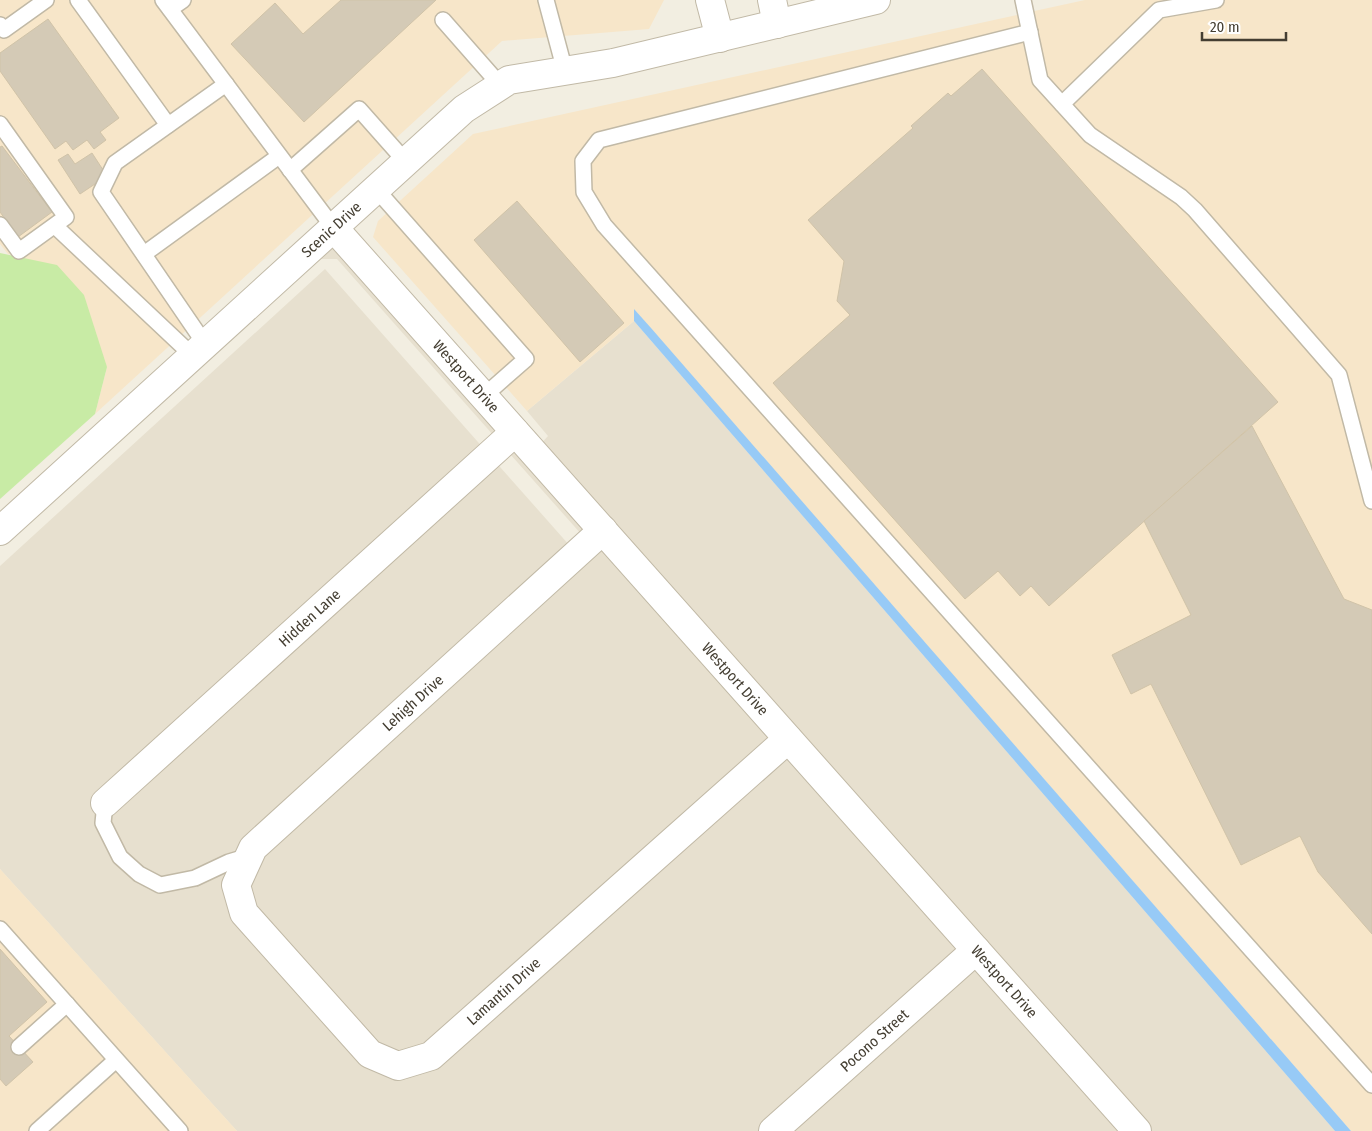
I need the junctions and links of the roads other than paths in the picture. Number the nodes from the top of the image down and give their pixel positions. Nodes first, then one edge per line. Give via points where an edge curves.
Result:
1 (46, 0) edge
2 (78, 0) edge
3 (183, 0) edge
4 (546, 0) edge
5 (710, 0) edge
6 (876, 0) edge
7 (1022, 0) edge
8 (1216, 0) edge
9 (166, 5) edge
10 (775, 12) edge
11 (443, 20) dead end
12 (0, 25) edge
13 (1030, 32) junction
14 (720, 38) junction
15 (565, 71) junction
16 (226, 84) junction
17 (501, 86) junction
18 (1062, 104) junction
19 (0, 124) edge
20 (168, 125) junction
21 (279, 156) junction
22 (406, 162) junction
23 (290, 170) junction
24 (376, 188) junction
25 (0, 225) edge
26 (55, 226) junction
27 (334, 228) junction
28 (144, 254) junction
29 (199, 350) junction
30 (484, 396) junction
31 (515, 432) junction
32 (1372, 500) edge
33 (603, 530) junction
34 (0, 531) edge
35 (788, 739) junction
36 (105, 803) joint
37 (249, 856) junction
38 (236, 885) joint
39 (0, 929) edge
40 (976, 950) junction
41 (67, 1004) junction
42 (19, 1047) dead end
43 (116, 1060) junction
44 (1372, 1085) edge
45 (37, 1131) edge
46 (180, 1131) edge
47 (773, 1131) edge
48 (1137, 1131) edge

1 - 12 lane via 4,30
2 - 20 lane
3 - 9 lane
4 - 15 lane
5 - 14 street
6 - 10 street, Scenic Drive
7 - 13 lane
8 - 18 lane via 1159,10
9 - 16 lane
10 - 14 street, Scenic Drive
11 - 17 lane
13 - 18 lane via 1040,80
13 - 44 lane via 599,140 583,161 584,192 604,224
14 - 15 street, Scenic Drive
15 - 17 street, Scenic Drive via 509,80
16 - 20 lane
16 - 21 lane
17 - 22 street, Scenic Drive via 464,108
18 - 32 lane via 1090,135 1182,197 1339,375
19 - 26 lane via 66,217
20 - 28 lane via 116,163 101,192
21 - 23 lane
21 - 28 lane
22 - 23 lane via 359,108
22 - 24 street, Scenic Drive
23 - 27 lane
24 - 27 street, Scenic Drive
24 - 30 lane via 526,360
25 - 26 lane via 19,251
26 - 29 lane
27 - 29 street, Scenic Drive
27 - 30 street, Westport Drive
28 - 29 lane
29 - 34 street, Scenic Drive
30 - 31 street, Westport Drive
31 - 33 street, Westport Drive
31 - 36 street, Hidden Lane
33 - 35 street, Westport Drive
33 - 37 street, Lehigh Drive via 253,848
35 - 38 street, Lamantin Drive via 431,1056 398,1066 370,1054 244,914
35 - 40 street, Westport Drive
36 - 37 lane via 103,823 120,857 139,874 160,885 196,878
37 - 38 street, Lehigh Drive
39 - 41 lane
40 - 47 street, Pocono Street
40 - 48 street, Westport Drive
41 - 42 lane
41 - 43 lane
43 - 45 lane
43 - 46 lane

